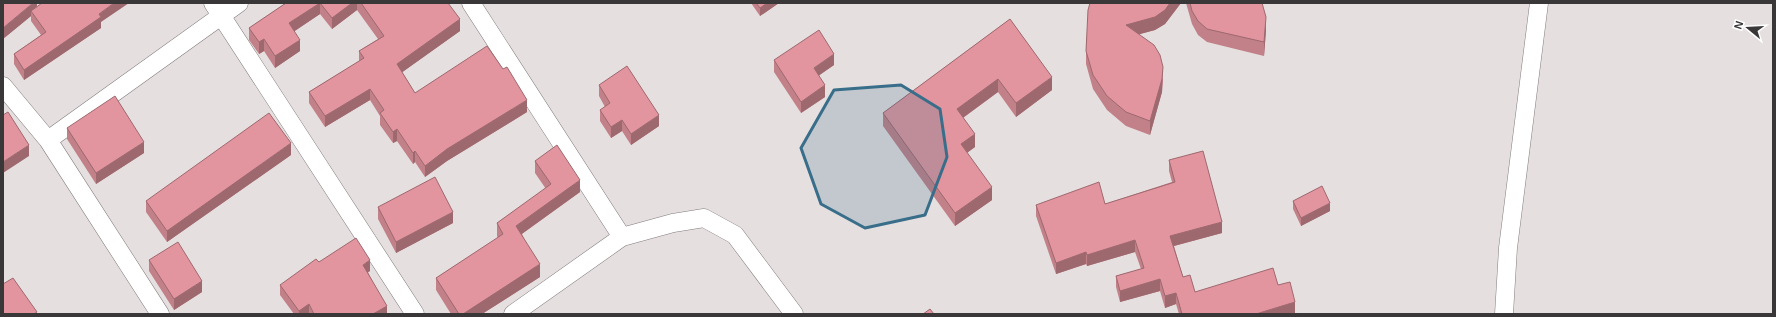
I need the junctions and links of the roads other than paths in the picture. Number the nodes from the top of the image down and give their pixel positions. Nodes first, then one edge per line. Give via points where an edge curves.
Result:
1 (239, 3) edge
2 (471, 3) edge
3 (1539, 3) edge
4 (217, 9) edge
5 (3, 86) edge
6 (48, 140) junction
7 (622, 237) junction
8 (160, 314) edge
9 (415, 314) edge
10 (513, 314) edge
11 (794, 314) edge
12 (1504, 314) edge

1 - 4 street
2 - 7 street
3 - 12 street via 1508,248
4 - 6 street
4 - 9 street
5 - 6 street
6 - 8 street
7 - 10 street
7 - 11 street via 673,223 704,218 735,235

